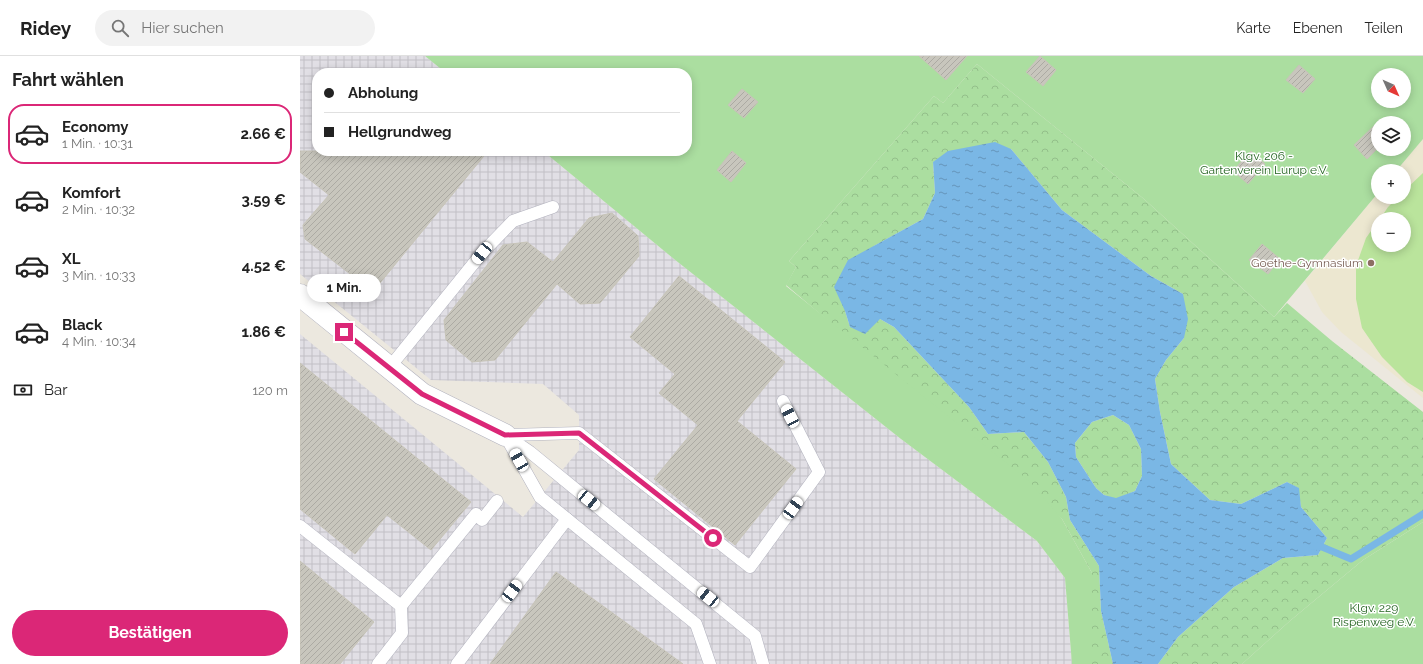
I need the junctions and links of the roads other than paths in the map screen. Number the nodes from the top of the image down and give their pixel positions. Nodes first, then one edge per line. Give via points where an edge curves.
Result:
1 (553, 207) dead end
2 (300, 295) edge
3 (389, 368) junction
4 (783, 402) dead end
5 (505, 435) junction
6 (497, 501) dead end
7 (567, 519) junction
8 (300, 526) edge
9 (401, 606) junction
10 (378, 664) edge
11 (457, 664) edge
12 (710, 664) edge
13 (763, 664) edge

1 - 3 lane via 513,221 482,253
2 - 3 street
3 - 5 street via 422,394
4 - 5 lane via 819,472 750,567 579,433
5 - 7 lane via 540,497
5 - 13 lane via 530,452 756,636
6 - 9 lane via 482,520 476,514
7 - 11 lane
7 - 12 lane via 696,624
8 - 9 lane
9 - 10 lane via 402,633

